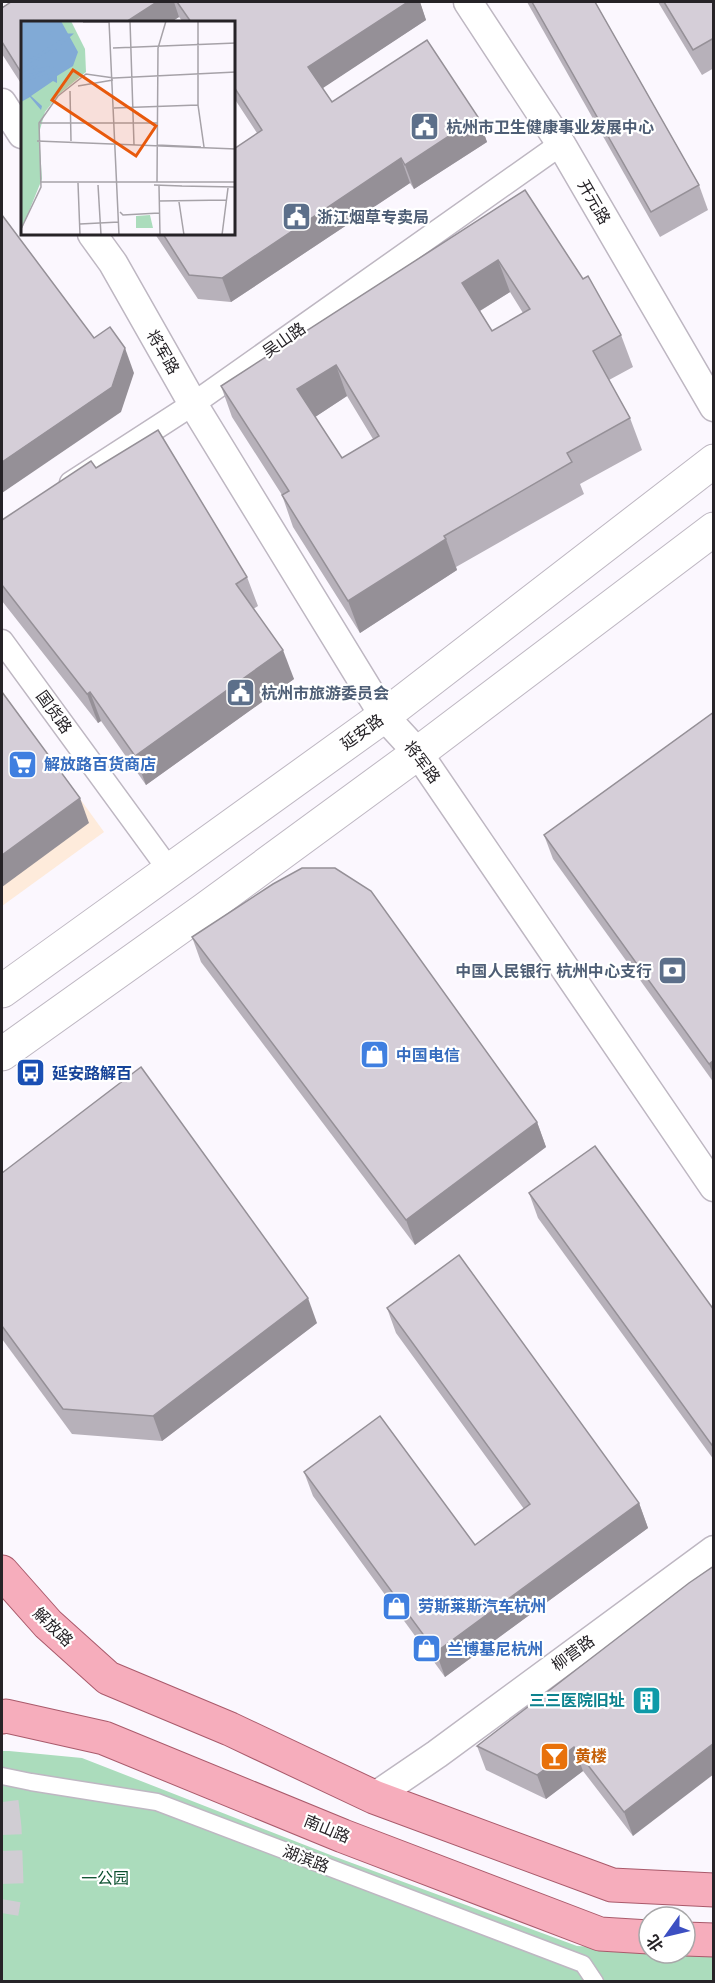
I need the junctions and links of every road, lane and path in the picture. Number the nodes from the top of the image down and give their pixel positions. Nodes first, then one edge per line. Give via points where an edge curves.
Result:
1 (468, 2) edge
2 (2, 104) edge
3 (21, 132) edge
4 (561, 144) junction
5 (93, 236) edge
6 (193, 404) junction
7 (714, 407) edge
8 (714, 461) edge
9 (49, 497) edge
10 (714, 530) edge
11 (2, 641) edge
12 (384, 716) junction
13 (418, 753) junction
14 (170, 871) junction
15 (2, 991) edge
16 (2, 1054) edge
17 (714, 1187) edge
18 (714, 1550) edge
19 (2, 1572) edge
20 (3, 1712) edge
21 (2, 1776) edge
22 (374, 1797) junction
23 (714, 1890) edge
24 (637, 1936) edge
25 (697, 1939) edge
26 (714, 1940) edge
27 (595, 1982) edge

1 - 4 street, 开元路
2 - 3 street
4 - 6 street, 吴山路
4 - 7 street, 开元路
5 - 6 street, 将军路 via 113,263
6 - 9 street, 吴山路
6 - 12 street, 将军路
8 - 12 main road, 延安路
10 - 13 main road
11 - 14 street, 国货路
12 - 13 street, 将军路
12 - 14 main road, 延安路
13 - 16 main road
13 - 17 street, 将军路
14 - 15 main road, 延安路
18 - 22 street, 柳营路
19 - 22 main road, 解放路 via 48,1624 108,1678 230,1729
20 - 24 main road, 南山路 via 104,1738 343,1836 600,1934
21 - 27 street, 湖滨路 via 157,1802 583,1964
22 - 23 main road via 612,1885
25 - 26 main road

